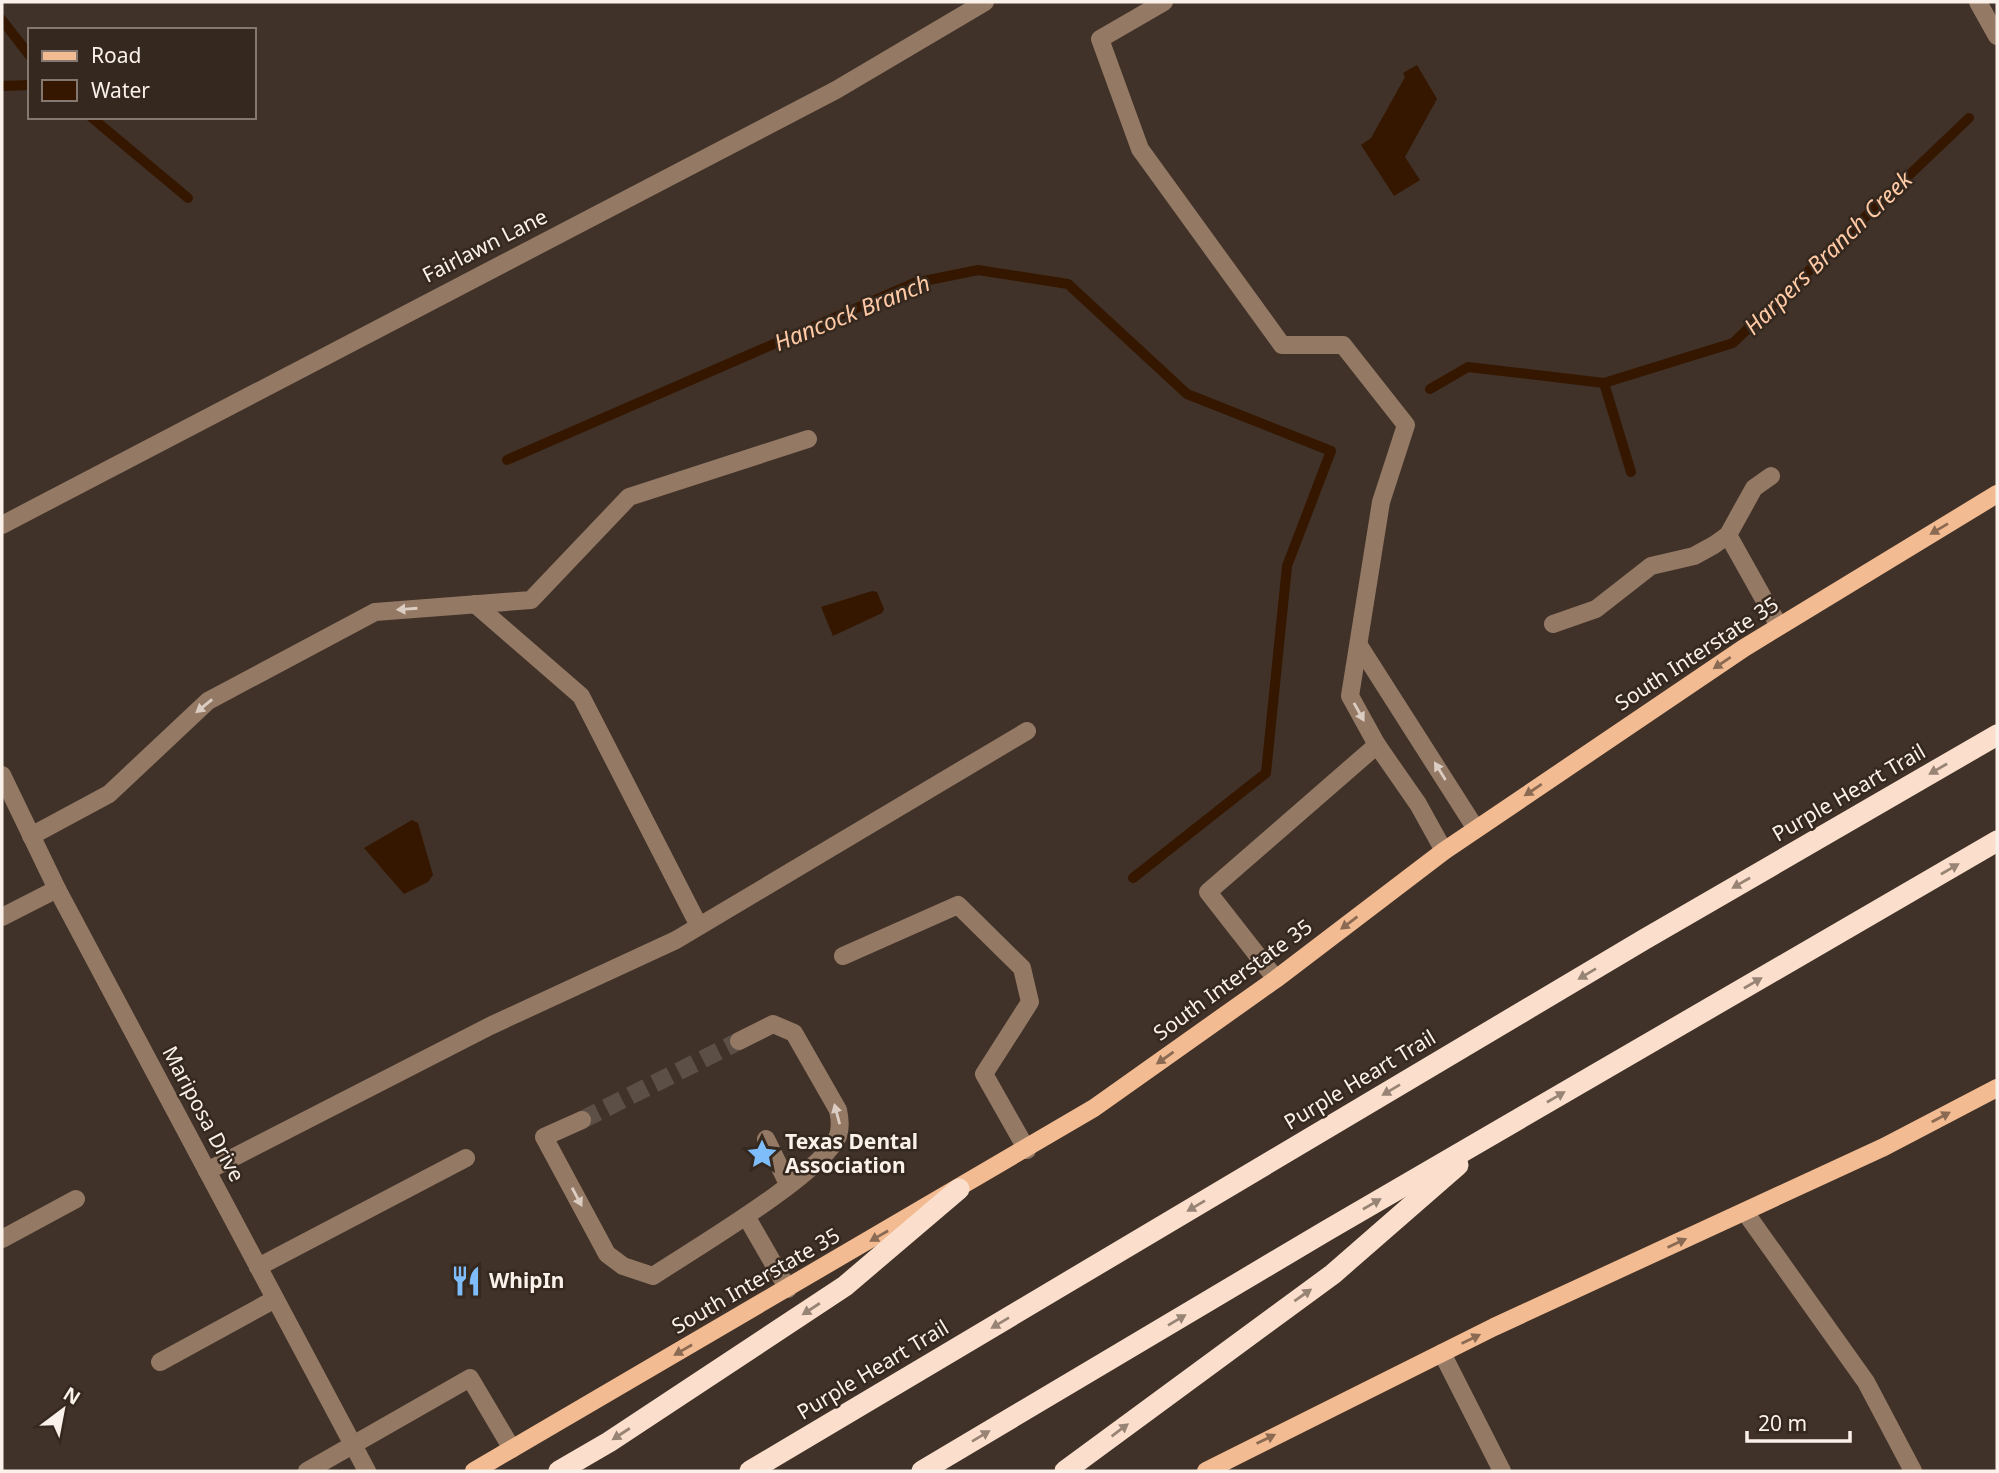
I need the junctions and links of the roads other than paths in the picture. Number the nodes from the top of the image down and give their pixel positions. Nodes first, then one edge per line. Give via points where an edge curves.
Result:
1 (985, 2) edge
2 (1164, 2) edge
3 (1978, 2) edge
4 (1997, 36) edge
5 (808, 439) dead end
6 (1771, 476) dead end
7 (1997, 494) edge
8 (2, 525) edge
9 (1728, 535) junction
10 (475, 604) junction
11 (1553, 624) dead end
12 (1779, 626) junction
13 (1360, 647) junction
14 (1027, 731) dead end
15 (1997, 735) edge
16 (1377, 745) junction
17 (2, 775) edge
18 (1476, 829) junction
19 (32, 836) junction
20 (1997, 842) edge
21 (1444, 850) junction
22 (57, 889) junction
23 (2, 917) edge
24 (699, 926) junction
25 (843, 956) dead end
26 (1276, 979) junction
27 (739, 1041) tunnel mouth
28 (1997, 1088) edge
29 (582, 1120) tunnel mouth
30 (1497, 1131) junction
31 (766, 1139) dead end
32 (1027, 1150) junction
33 (466, 1158) dead end
34 (207, 1171) junction
35 (788, 1184) junction
36 (960, 1189) junction
37 (76, 1199) dead end
38 (1745, 1212) junction
39 (746, 1216) junction
40 (2, 1239) edge
41 (258, 1267) junction
42 (788, 1289) junction
43 (275, 1299) junction
44 (1442, 1353) junction
45 (160, 1362) dead end
46 (353, 1447) junction
47 (512, 1449) junction
48 (307, 1471) edge
49 (367, 1471) edge
50 (474, 1471) edge
51 (559, 1471) edge
52 (750, 1471) edge
53 (922, 1471) edge
54 (1065, 1471) edge
55 (1206, 1471) edge
56 (1502, 1471) edge
57 (1913, 1471) edge

1 - 8 street, Fairlawn Lane via 836,90
2 - 13 street via 1100,39 1140,149 1282,345 1343,345 1406,425 1381,502
3 - 4 street
5 - 10 street via 629,498 531,600
6 - 9 street via 1754,488
7 -> 12 main road, South Interstate 35
9 - 11 street via 1694,556 1651,566 1596,609
9 - 12 street
10 -> 19 street via 375,612 208,701 108,794
10 - 24 street via 581,696
12 -> 18 main road, South Interstate 35
13 -> 16 street via 1350,696
18 -> 13 street
14 - 24 street
15 -> 52 highway, Purple Heart Trail
16 - 21 street via 1419,804
16 - 26 street via 1208,891
17 - 19 street, Mariposa Drive
18 - 21 main road, South Interstate 35
19 - 22 street, Mariposa Drive
30 -> 20 highway
21 -> 26 main road, South Interstate 35
22 - 23 street
22 - 34 street, Mariposa Drive
24 - 34 street via 490,1026
25 - 32 street via 958,905 1022,968 1030,1002 984,1074
26 -> 32 main road, South Interstate 35
35 -> 27 street via 817,1164 837,1138 838,1110 794,1033 773,1024
38 -> 28 main road
29 -> 39 street via 544,1138 607,1254 623,1266 653,1276
53 -> 30 highway
54 -> 30 highway via 1333,1274
31 - 35 street
32 - 36 main road, South Interstate 35
33 - 41 street
34 - 41 street, Mariposa Drive
35 - 39 street
36 -> 42 main road, South Interstate 35
36 -> 51 highway via 845,1286
37 - 40 street
44 -> 38 main road
38 - 57 street via 1866,1382
39 - 42 street
41 - 43 street, Mariposa Drive
42 -> 47 main road, South Interstate 35
43 - 45 street
43 - 46 street, Mariposa Drive
55 -> 44 main road
44 - 56 street
46 - 47 street via 470,1378
46 - 48 street
46 - 49 street, Mariposa Drive
47 - 50 main road, South Interstate 35

